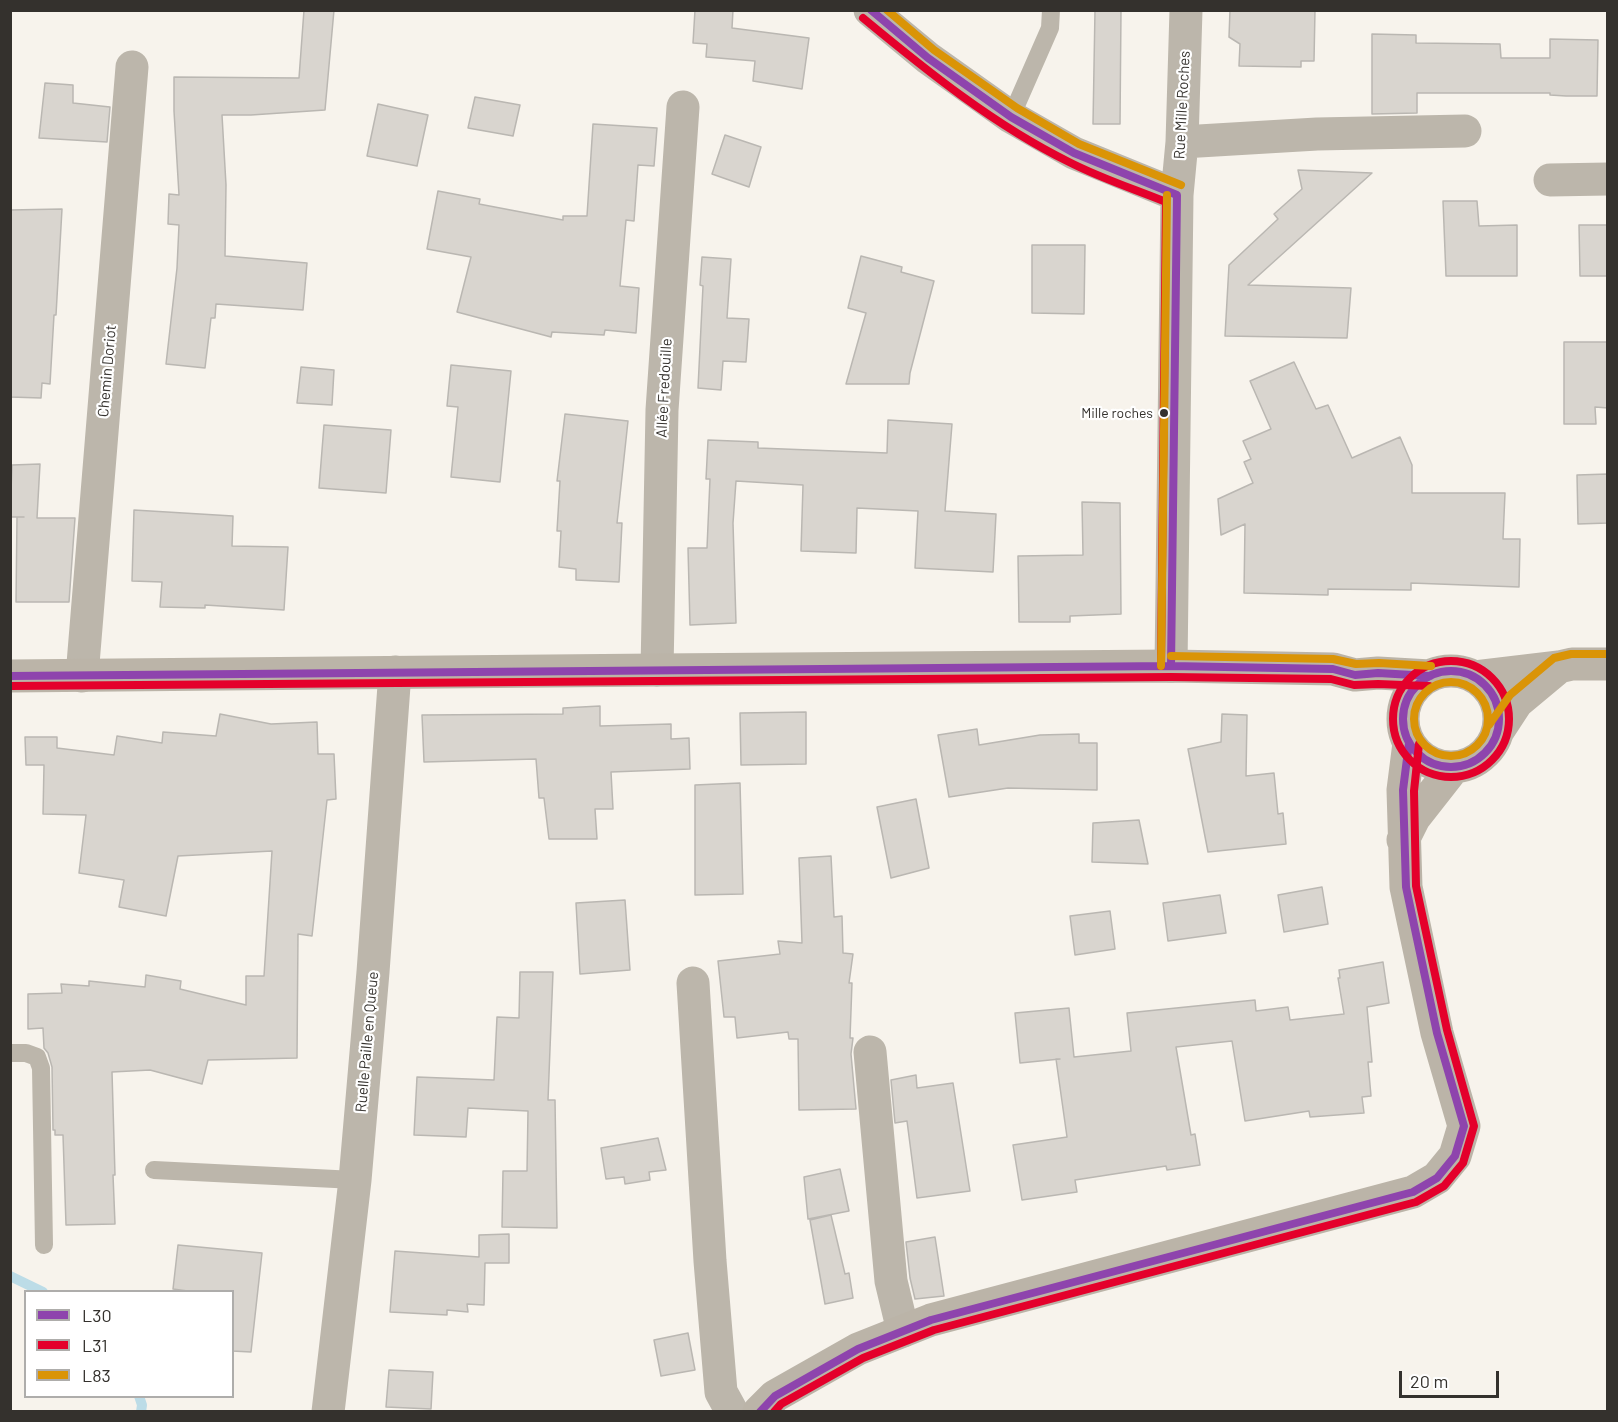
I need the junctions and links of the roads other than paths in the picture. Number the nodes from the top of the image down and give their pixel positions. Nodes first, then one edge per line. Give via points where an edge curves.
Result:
1 (870, 10) edge
2 (1051, 10) edge
3 (1186, 10) edge
4 (132, 67) dead end
5 (683, 107) dead end
6 (1011, 117) junction
7 (1465, 131) dead end
8 (1182, 142) junction
9 (1608, 179) edge
10 (1550, 180) dead end
11 (1177, 195) junction
12 (1608, 664) edge
13 (1171, 666) junction
14 (1559, 667) junction
15 (657, 669) junction
16 (395, 672) junction
17 (1355, 675) junction
18 (10, 676) edge
19 (82, 676) junction
20 (1430, 676) junction
21 (1475, 677) junction
22 (1406, 731) junction
23 (1498, 731) junction
24 (1454, 767) junction
25 (1403, 840) junction
26 (693, 983) dead end
27 (870, 1052) dead end
28 (10, 1053) edge
29 (154, 1170) dead end
30 (355, 1179) junction
31 (44, 1245) dead end
32 (903, 1331) junction
33 (328, 1412) edge
34 (732, 1412) edge
35 (759, 1412) edge

1 - 6 street via 928,58
2 - 6 lane via 1050,28
3 - 8 street, Rue Mille Roches
4 - 19 street, Chemin Doriot
5 - 15 street, Allée Fredouille via 662,410
6 - 11 street via 1074,153
7 - 8 street
8 - 11 street, Rue Mille Roches
9 - 10 street
11 - 13 street, Rue Mille Roches
12 - 14 street
13 - 15 street
13 - 17 street via 1333,669
14 - 21 street
14 - 23 street via 1517,702
15 - 16 street
16 - 19 street
16 - 30 street, Ruelle Paille en Queue
17 - 20 street
17 - 22 street
18 - 19 street
20 - 21 street via 1445,671
20 - 22 street via 1408,698 1404,708
21 - 23 street via 1495,700
22 - 24 street via 1419,755 1433,764
22 - 25 street
23 - 24 street via 1480,758
24 - 25 street via 1414,818
25 - 32 street via 1406,887 1437,1033 1464,1126 1455,1156 1437,1178 1413,1191 931,1320
26 - 34 street via 721,1392
27 - 32 street via 891,1281
28 - 31 lane via 37,1057 41,1068
29 - 30 lane
30 - 33 street, Ruelle Paille en Queue
32 - 35 street via 858,1349 775,1396

